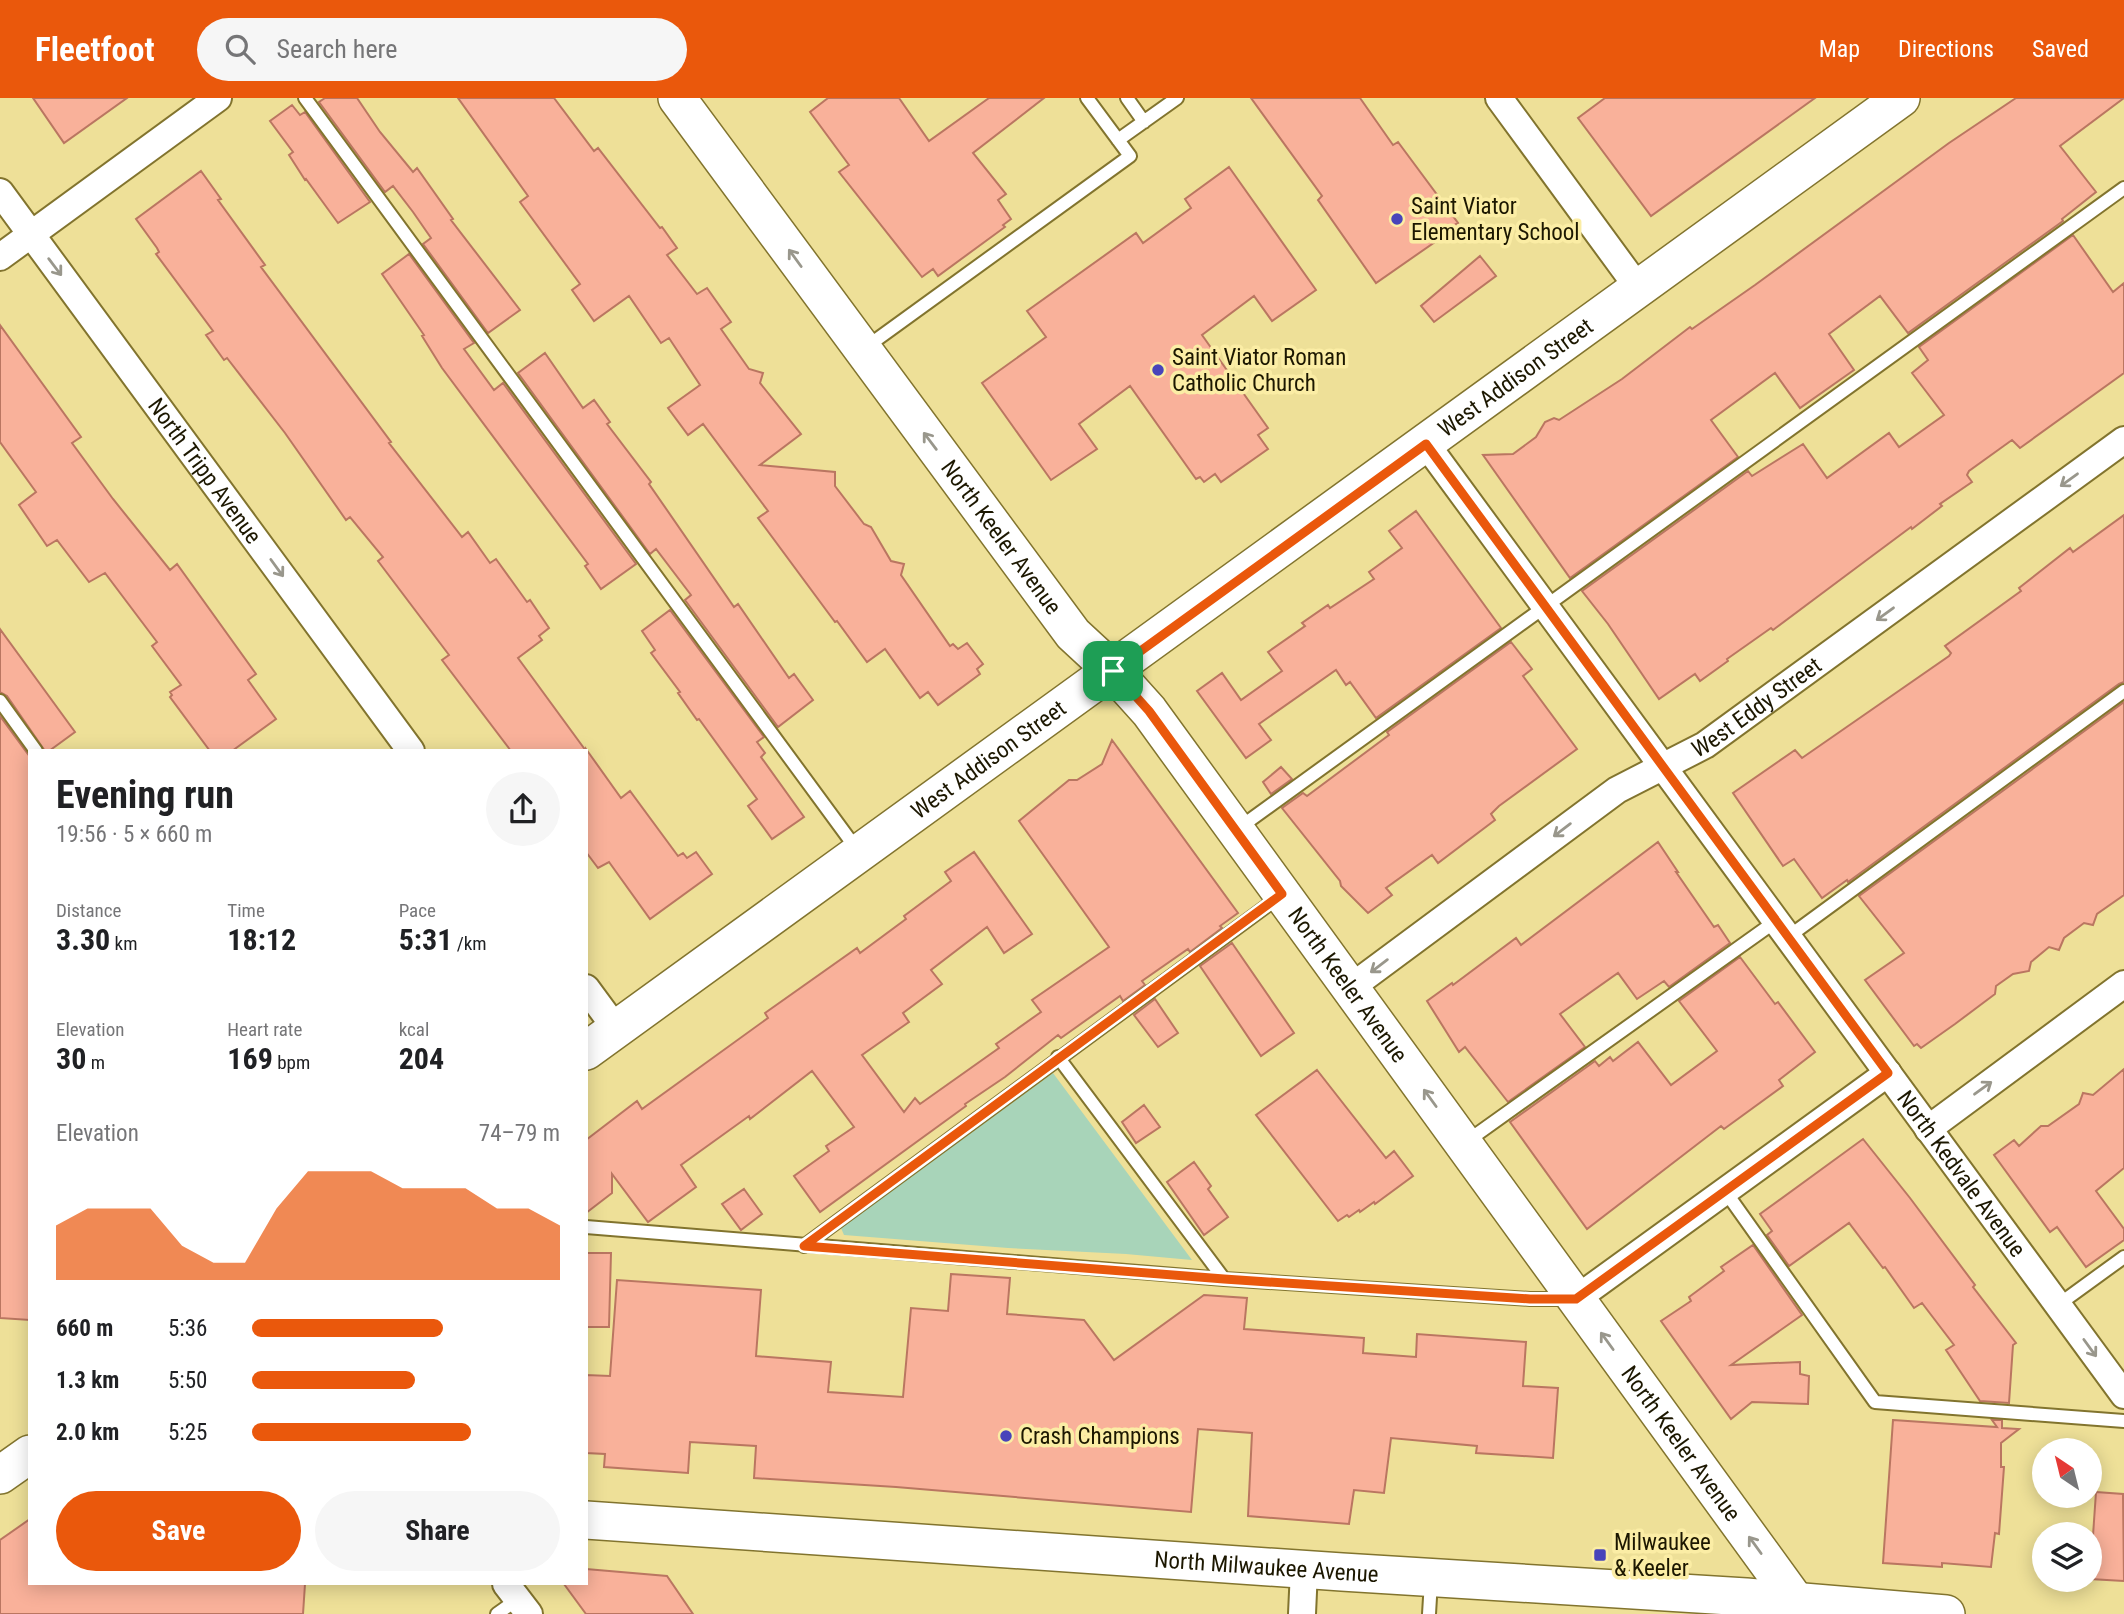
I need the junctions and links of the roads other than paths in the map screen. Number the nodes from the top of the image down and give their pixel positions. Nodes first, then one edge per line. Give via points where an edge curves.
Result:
1 (218, 98) edge
2 (305, 98) edge
3 (677, 98) edge
4 (1087, 98) edge
5 (1127, 98) edge
6 (1177, 98) edge
7 (1499, 98) edge
8 (1898, 99) edge
9 (1144, 122) junction
10 (1118, 140) junction
11 (2124, 188) edge
12 (0, 192) edge
13 (31, 234) junction
14 (0, 257) edge
15 (1639, 289) junction
16 (862, 351) junction
17 (2124, 440) edge
18 (1426, 444) junction
19 (1546, 607) junction
20 (1113, 671) junction
21 (2124, 691) edge
22 (0, 701) edge
23 (35, 749) edge
24 (410, 749) edge
25 (1663, 766) junction
26 (1236, 831) junction
27 (859, 854) junction
28 (1282, 894) junction
29 (1782, 929) junction
30 (2124, 984) edge
31 (1350, 988) junction
32 (588, 991) edge
33 (617, 1030) junction
34 (588, 1050) edge
35 (1058, 1057) junction
36 (1888, 1073) junction
37 (1928, 1129) junction
38 (1463, 1144) junction
39 (1725, 1191) junction
40 (588, 1227) edge
41 (804, 1246) junction
42 (2124, 1256) edge
43 (1224, 1279) junction
44 (1576, 1299) junction
45 (2058, 1305) junction
46 (2124, 1395) edge
47 (2124, 1421) edge
48 (588, 1520) edge
49 (1304, 1570) junction
50 (1431, 1577) junction
51 (1800, 1607) edge
52 (1302, 1614) edge
53 (1429, 1614) edge
54 (1946, 1614) edge

1 - 13 street
2 - 27 lane
16 -> 3 street, North Keeler Avenue
4 - 10 lane
5 - 9 lane
6 - 9 lane
7 - 15 street
8 - 15 street, West Addison Street
9 - 10 lane
10 - 16 lane via 1130,156
11 - 19 lane
12 - 13 street, North Tripp Avenue
13 - 14 street
13 -> 24 street, North Tripp Avenue
15 - 18 street, West Addison Street
20 -> 16 street, North Keeler Avenue via 1073,634
17 -> 25 street, West Eddy Street via 1705,745
18 - 19 street, North Kedvale Avenue
18 - 20 street, West Addison Street
19 - 25 street, North Kedvale Avenue
19 - 26 lane
20 - 26 street, North Keeler Avenue via 1149,711
20 - 27 street, West Addison Street
21 - 29 lane
22 - 23 lane
25 - 29 street, North Kedvale Avenue
25 -> 31 street, West Eddy Street via 1617,790
26 - 28 street, North Keeler Avenue
27 - 33 street, West Addison Street
28 - 31 street, North Keeler Avenue
28 - 35 lane
29 - 36 street, North Kedvale Avenue
29 - 38 lane
37 -> 30 street
38 -> 31 street, North Keeler Avenue
32 - 33 street
33 - 34 street, West Addison Street
35 - 41 lane
35 - 43 lane
36 - 37 street, North Kedvale Avenue
36 - 39 street
37 - 45 street, North Kedvale Avenue
38 - 44 street, North Keeler Avenue
39 - 44 street
39 - 47 lane via 1875,1402
40 - 41 lane
41 - 43 lane
42 - 45 lane
43 - 44 lane
51 -> 44 street, North Keeler Avenue
45 -> 46 street, North Kedvale Avenue
48 - 49 street, North Milwaukee Avenue
49 - 50 street, North Milwaukee Avenue
49 - 52 street
50 - 51 street, North Milwaukee Avenue
50 - 53 lane
51 - 54 street, North Milwaukee Avenue

